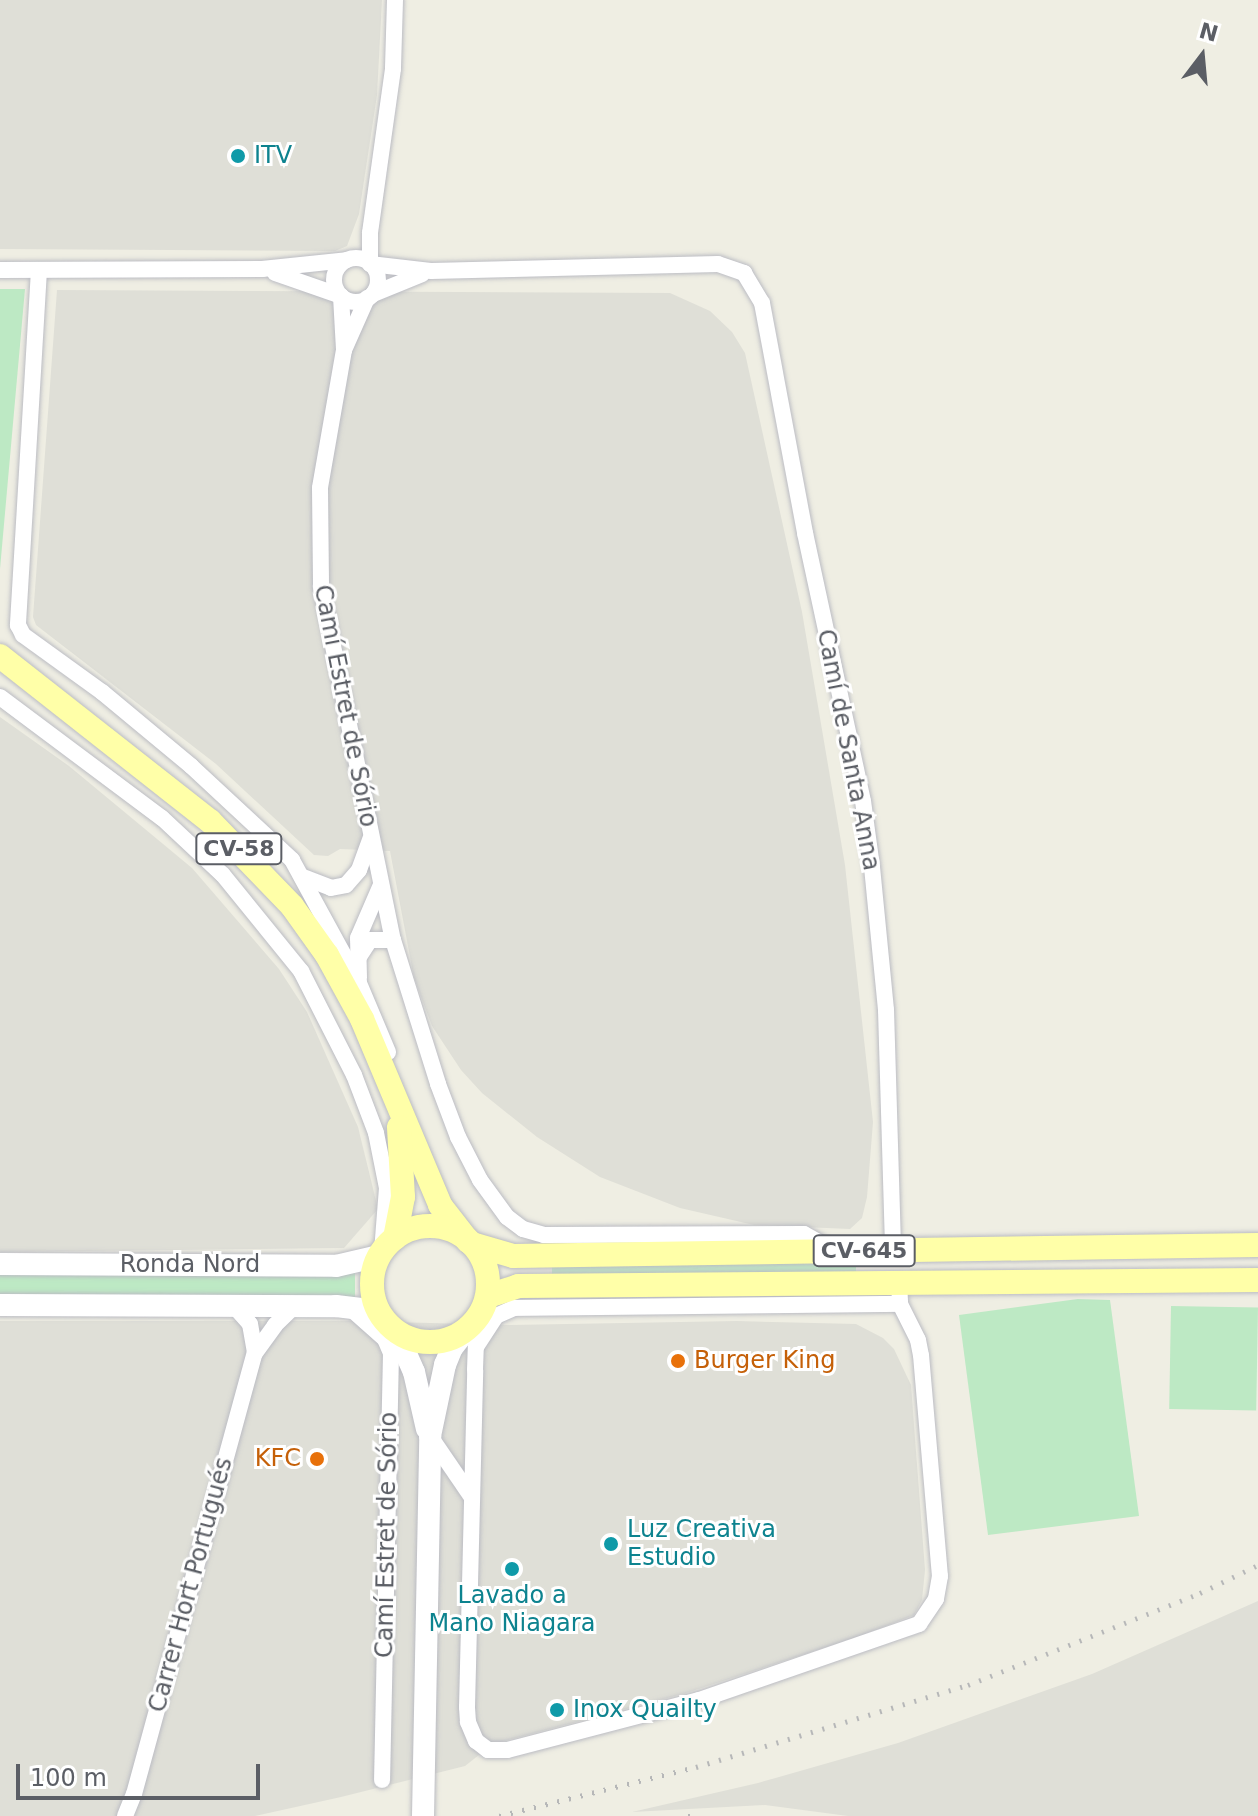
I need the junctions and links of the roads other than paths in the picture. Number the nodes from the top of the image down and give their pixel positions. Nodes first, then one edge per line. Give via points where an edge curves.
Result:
1 (395, 0) edge
2 (357, 261) junction
3 (262, 269) junction
4 (0, 270) edge
5 (39, 270) junction
6 (431, 271) junction
7 (341, 296) junction
8 (370, 296) junction
9 (344, 350) junction
10 (0, 656) edge
11 (0, 697) edge
12 (0, 715) edge
13 (31, 720) junction
14 (370, 837) junction
15 (303, 877) junction
16 (380, 887) junction
17 (393, 940) junction
18 (357, 962) junction
19 (359, 983) junction
20 (398, 1108) junction
21 (413, 1138) junction
22 (470, 1242) junction
23 (1258, 1245) edge
24 (385, 1248) junction
25 (893, 1251) junction
26 (837, 1252) junction
27 (0, 1264) edge
28 (1258, 1280) edge
29 (564, 1286) junction
30 (900, 1293) junction
31 (497, 1303) junction
32 (0, 1305) edge
33 (233, 1305) junction
34 (296, 1305) junction
35 (350, 1308) junction
36 (591, 1308) junction
37 (378, 1311) junction
38 (466, 1330) junction
39 (396, 1331) junction
40 (255, 1353) junction
41 (430, 1441) junction
42 (471, 1496) junction
43 (382, 1780) dead end
44 (125, 1816) edge
45 (423, 1816) edge

1 - 2 street via 391,85 370,233
2 - 3 street
2 - 6 street
2 - 7 street via 334,276
2 - 8 street via 377,275
3 - 5 street
3 - 7 street
4 - 5 street
5 - 15 street via 18,625 23,635 191,766 273,839
6 - 8 street
6 - 25 street, Camí de Santa Anna via 718,264 744,273 762,303 868,841 886,1010
7 - 8 street via 353,301
7 - 9 street, Camí Estret de Sório
8 - 9 street, Camí Estret de Sório
9 - 14 street, Camí Estret de Sório via 324,450 319,553 334,665
10 - 20 main road, CV-58 via 210,821 292,906 362,1019
11 - 13 street
12 - 13 street
13 - 24 street via 185,839 250,906 301,971 354,1075 376,1133 387,1188
14 - 15 street via 359,870 346,885 331,888
14 - 16 street, Camí Estret de Sório
15 - 19 street
16 - 17 street, Camí Estret de Sório
16 - 18 street via 360,930
17 - 18 street via 370,940
17 - 26 street, Camí Estret de Sório via 458,1137 480,1180 507,1217 523,1229 544,1235 804,1234
18 - 19 street
19 - 21 street via 397,1074
20 - 21 main road, CV-58
20 - 24 main road, CV-58 via 403,1181
21 - 22 main road, CV-58 via 440,1205
22 - 24 main road, CV-645 via 444,1228 427,1226
22 - 26 main road, CV-645 via 513,1256
22 - 31 main road via 483,1260
23 - 25 main road, CV-645
24 - 27 main road, Ronda Nord / CV-645 via 336,1266
24 - 37 main road via 373,1274
25 - 26 main road, CV-645
28 - 30 main road, CV-645
29 - 30 main road, CV-645
29 - 31 main road, CV-645 via 518,1286
29 - 36 street
30 - 36 street
30 - 42 street via 921,1355 940,1576 936,1599 919,1624 699,1700 507,1750 482,1746 471,1732 467,1707
31 - 36 street
31 - 38 main road
31 - 42 street via 496,1316 476,1347
32 - 33 main road, Ronda Nord
33 - 34 main road, Ronda Nord
33 - 40 street via 250,1324
34 - 35 main road, Ronda Nord
34 - 40 street, Carrer Hort Portugués
35 - 37 main road, Ronda Nord
35 - 43 street, Camí Estret de Sório via 385,1339 391,1353
37 - 39 main road
38 - 39 main road via 431,1343
38 - 41 main road via 445,1365
39 - 41 main road via 414,1372
40 - 44 street, Carrer Hort Portugués
41 - 42 street
41 - 45 main road

